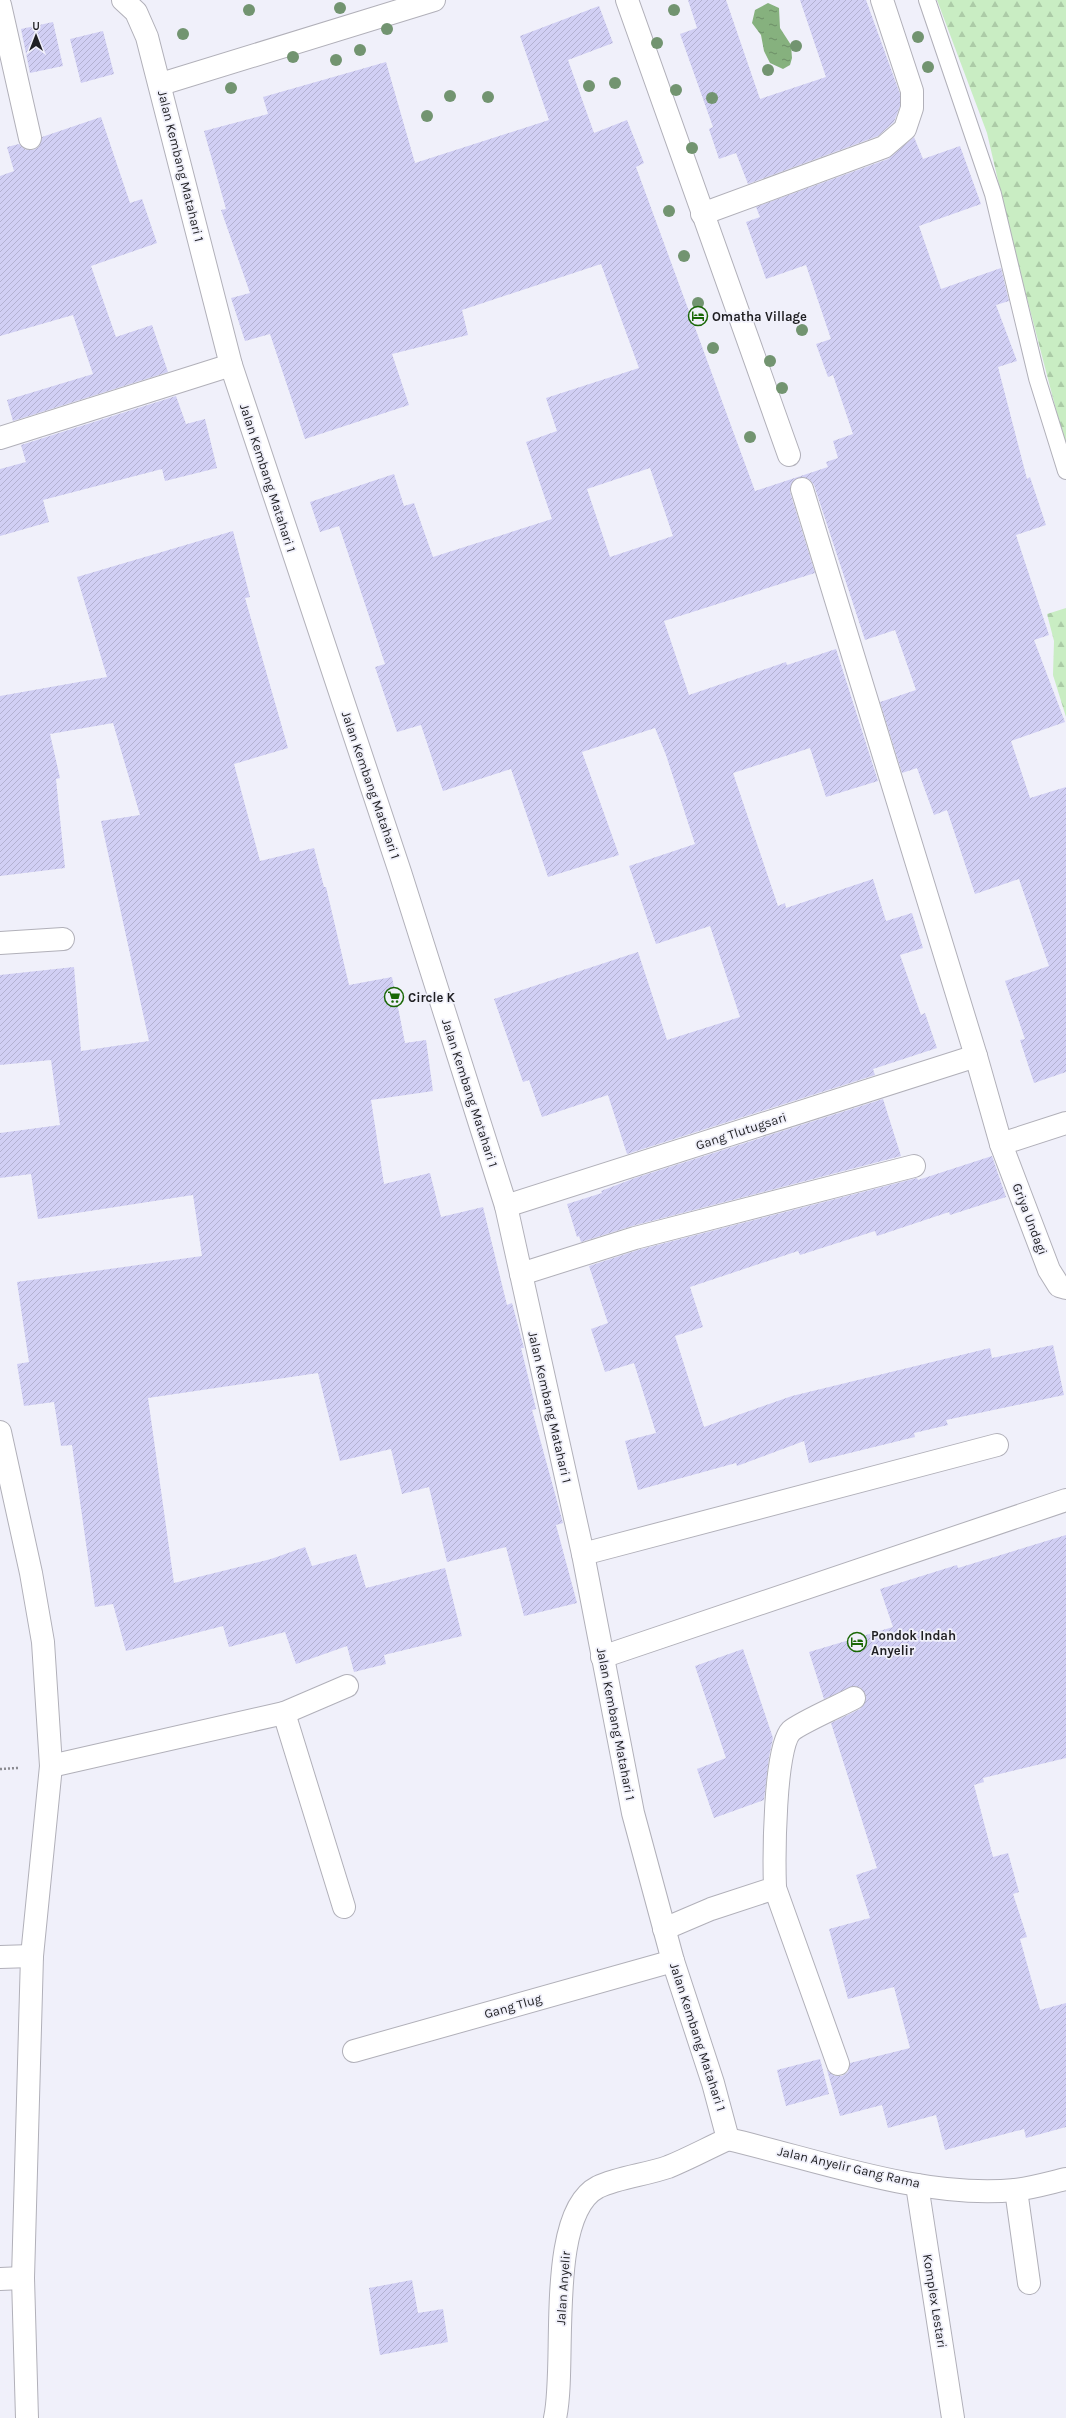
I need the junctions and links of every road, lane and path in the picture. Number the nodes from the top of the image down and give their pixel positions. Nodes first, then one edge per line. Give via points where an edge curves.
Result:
1 (123, 0) edge
2 (434, 0) edge
3 (627, 0) edge
4 (882, 0) edge
5 (927, 0) edge
6 (0, 5) edge
7 (161, 84) junction
8 (30, 138) dead end
9 (702, 214) junction
10 (231, 365) junction
11 (0, 438) edge
12 (789, 455) dead end
13 (1066, 471) edge
14 (802, 490) dead end
15 (63, 939) dead end
16 (0, 943) edge
17 (976, 1056) junction
18 (1066, 1123) edge
19 (1000, 1144) junction
20 (914, 1166) dead end
21 (506, 1206) junction
22 (520, 1274) junction
23 (1066, 1288) edge
24 (0, 1432) edge
25 (996, 1445) dead end
26 (1066, 1500) edge
27 (583, 1554) junction
28 (602, 1657) junction
29 (347, 1686) dead end
30 (854, 1698) dead end
31 (284, 1712) junction
32 (50, 1766) junction
33 (775, 1888) junction
34 (344, 1907) dead end
35 (664, 1928) junction
36 (32, 1956) junction
37 (0, 1957) edge
38 (673, 1961) junction
39 (354, 2051) dead end
40 (838, 2064) dead end
41 (728, 2139) junction
42 (1066, 2179) edge
43 (917, 2185) junction
44 (1016, 2190) junction
45 (23, 2278) junction
46 (0, 2279) edge
47 (1029, 2283) dead end
48 (27, 2418) edge
49 (556, 2418) edge
50 (953, 2418) edge

1 - 7 street, Jalan Kembang Matahari 1 via 136,12 147,37
2 - 7 street
3 - 9 street
4 - 9 street via 912,91 912,108 905,129 884,147
5 - 13 lane via 993,194 1037,378
6 - 8 street
7 - 10 street, Jalan Kembang Matahari 1
9 - 12 street
10 - 11 street
10 - 21 street, Jalan Kembang Matahari 1 via 400,872
14 - 17 street, Griya Undagi
15 - 16 street
17 - 19 street, Griya Undagi
17 - 21 street, Gang Tlutugsari
18 - 19 street
19 - 23 street, Griya Undagi via 1049,1270 1059,1286
20 - 22 street via 642,1236
21 - 22 street, Jalan Kembang Matahari 1
22 - 27 street, Jalan Kembang Matahari 1
24 - 32 street via 31,1573 43,1642
25 - 27 street
26 - 28 street
27 - 28 street, Jalan Kembang Matahari 1
28 - 35 street, Jalan Kembang Matahari 1 via 633,1813
29 - 31 street
30 - 33 street via 791,1731 780,1757
31 - 32 street
31 - 34 street
32 - 36 street
33 - 35 street
33 - 40 street
35 - 38 street, Jalan Kembang Matahari 1
36 - 37 street
36 - 45 street
38 - 39 street, Gang Tlug
38 - 41 street, Jalan Kembang Matahari 1 via 716,2089
41 - 43 street, Jalan Anyelir Gang Rama
41 - 49 street, Jalan Anyelir via 667,2167 597,2188 579,2204 571,2222 563,2261
42 - 44 street, Jalan Anyelir Gang Rama
43 - 44 street, Jalan Anyelir Gang Rama via 985,2191
43 - 50 street, Komplex Lestari
44 - 47 street
45 - 46 street
45 - 48 street

